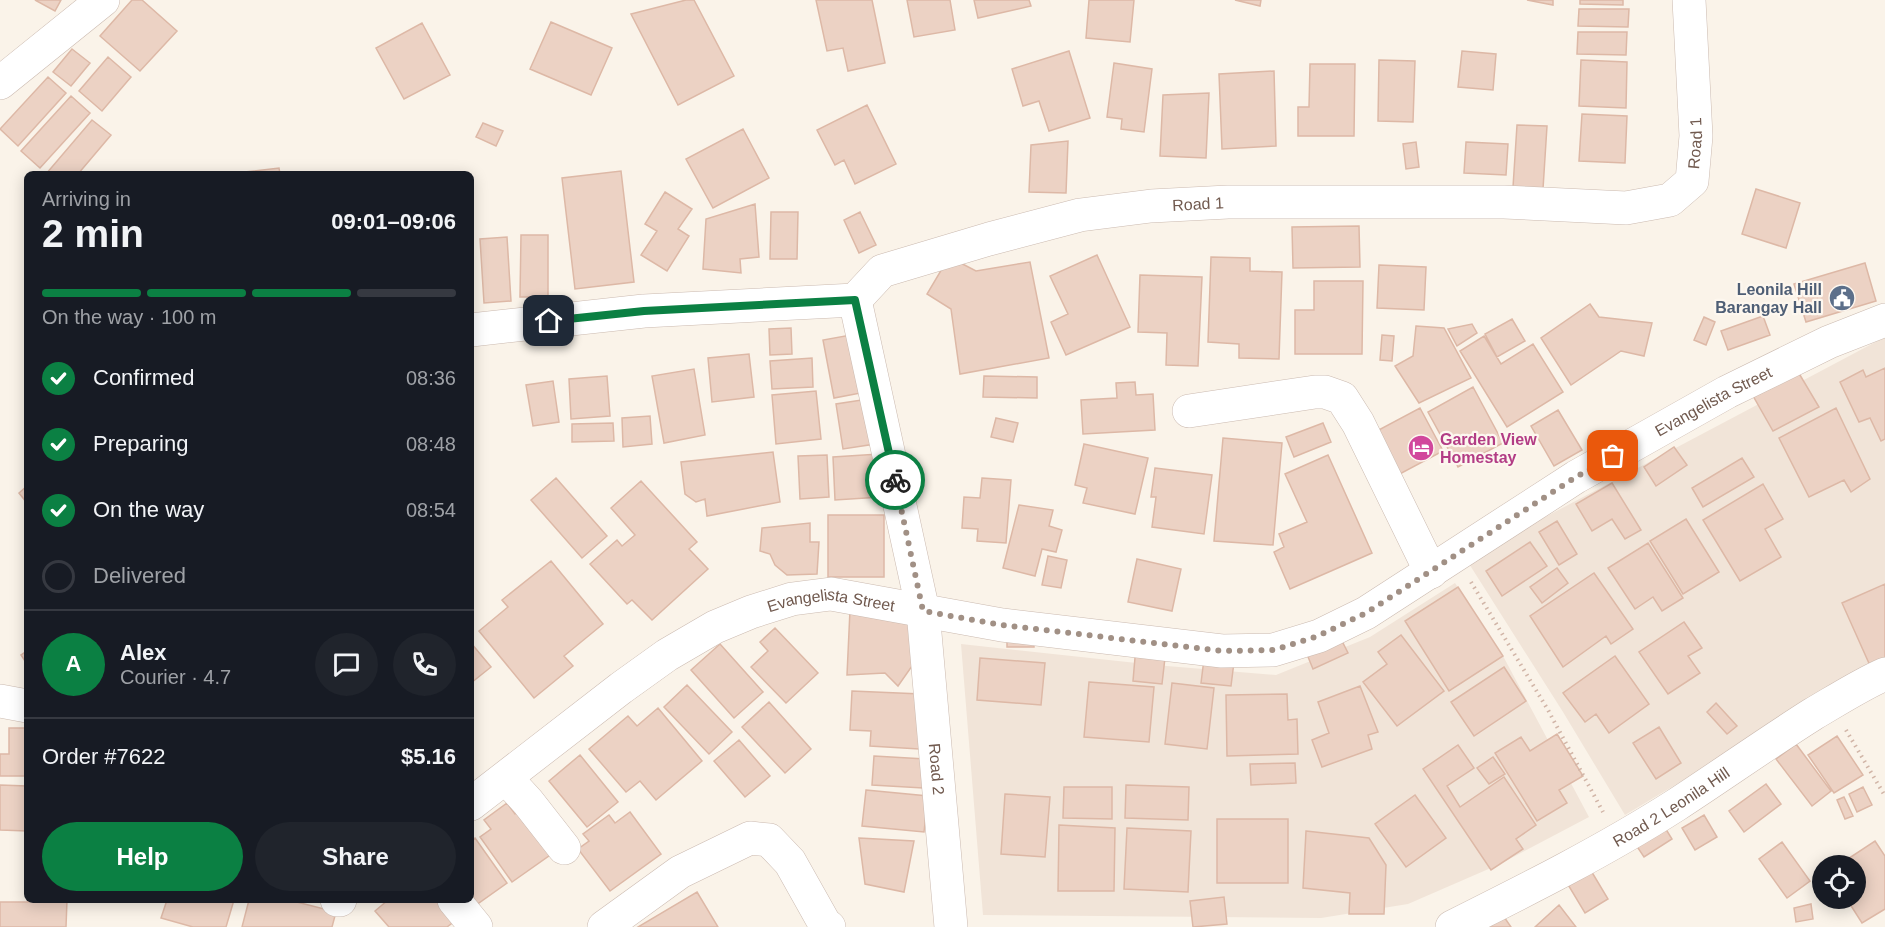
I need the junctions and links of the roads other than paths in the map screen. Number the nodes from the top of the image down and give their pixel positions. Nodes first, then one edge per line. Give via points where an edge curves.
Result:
1 (103, 0) edge
2 (1689, 0) edge
3 (0, 82) edge
4 (855, 300) junction
5 (1885, 320) edge
6 (474, 330) edge
7 (1189, 411) dead end
8 (1443, 564) junction
9 (923, 611) junction
10 (1885, 674) edge
11 (0, 701) edge
12 (24, 705) edge
13 (506, 778) junction
14 (474, 802) edge
15 (564, 848) dead end
16 (456, 903) edge
17 (476, 927) edge
18 (603, 927) edge
19 (830, 927) edge
20 (951, 927) edge
21 (1452, 927) edge

1 - 3 street
2 - 4 street, Road 1 via 1696,136 1692,181 1670,200 1626,208 1504,202 1228,202 1151,206 1080,215 882,271
4 - 6 street via 644,311
4 - 9 street
5 - 8 street, Evangelista Street via 1829,342 1727,392 1576,477
7 - 8 street via 1315,392 1342,398
8 - 9 street, Evangelista Street via 1366,613 1318,636 1274,650 1222,651 1002,625
9 - 13 street, Evangelista Street via 831,594 792,599 751,612 715,627 668,655
9 - 20 street, Road 2
10 - 21 street, Road 2 Leonila Hill via 1830,704 1618,841
11 - 12 street
13 - 14 street, Evangelista Street
13 - 15 street
16 - 17 street
18 - 19 street via 680,872 750,838 769,840 790,862

